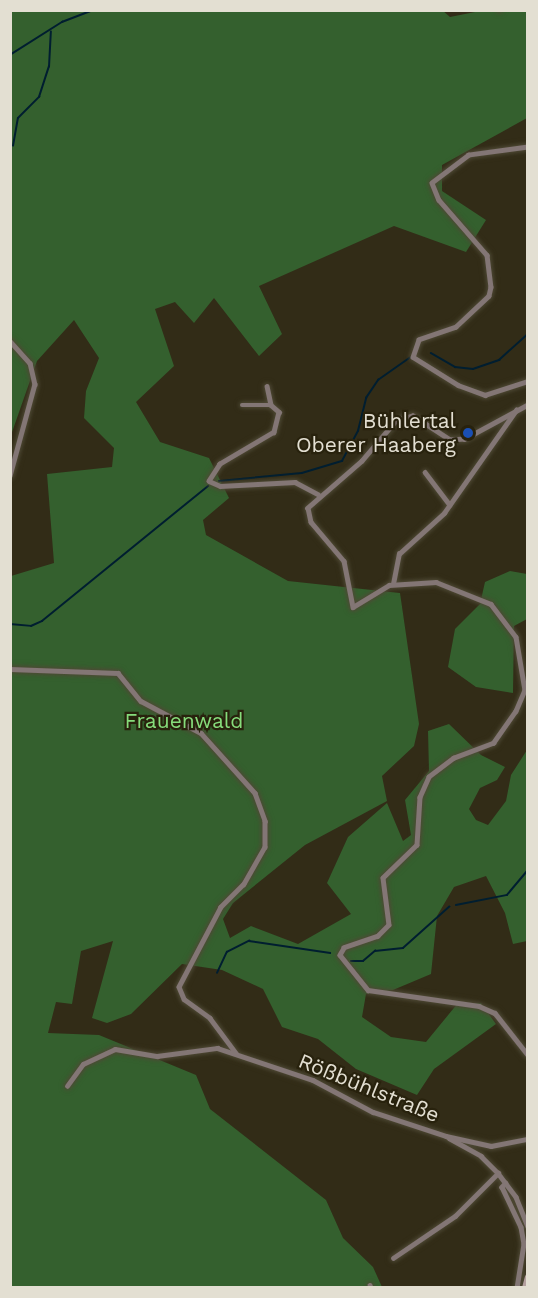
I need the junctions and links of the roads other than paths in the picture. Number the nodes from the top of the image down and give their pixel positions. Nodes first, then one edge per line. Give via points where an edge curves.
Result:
1 (528, 147) edge
2 (10, 341) edge
3 (528, 381) edge
4 (267, 386) dead end
5 (242, 405) dead end
6 (271, 405) junction
7 (528, 405) edge
8 (516, 410) junction
9 (425, 472) dead end
10 (10, 476) edge
11 (318, 494) junction
12 (450, 504) junction
13 (393, 584) junction
14 (10, 669) edge
15 (526, 691) edge
16 (236, 1053) junction
17 (528, 1055) edge
18 (67, 1086) dead end
19 (446, 1136) junction
20 (528, 1139) edge
21 (498, 1173) junction
22 (506, 1183) junction
23 (528, 1227) edge
24 (393, 1258) dead end
25 (528, 1277) edge
26 (517, 1287) edge
27 (525, 1287) edge

1 - 3 street via 470,155 432,183 439,200 487,255 491,287 489,296 456,327 419,340 413,357 458,385 485,395
2 - 10 street via 30,363 35,384
4 - 6 street
5 - 6 street
6 - 11 street via 279,412 274,432 220,464 210,481 220,486 295,482
7 - 8 street
8 - 11 street via 465,439 450,440 413,416 396,421 362,461
8 - 12 street
9 - 12 street
11 - 13 street via 310,501 308,517 345,561 353,607
12 - 13 street via 426,534 399,554
13 - 15 street via 421,581 449,585 500,611 518,644
14 - 16 street via 118,673 141,701 201,733 255,793 265,821 265,847 244,884 221,907 179,987 184,999 210,1018
15 - 17 street via 494,743 454,758 429,777 420,797 417,845 383,878 389,925 378,936 344,948 340,955 368,990 479,1006 495,1013
16 - 18 street, Rößbühlstraße via 217,1048 157,1056 115,1048 83,1064
16 - 19 street, Rößbühlstraße via 313,1080 373,1112
19 - 20 street, Rößbühlstraße via 491,1146
19 - 21 street via 481,1156
21 - 22 street
21 - 24 street via 455,1216
22 - 23 street
22 - 26 street via 502,1186 521,1227 524,1244
25 - 27 main road

